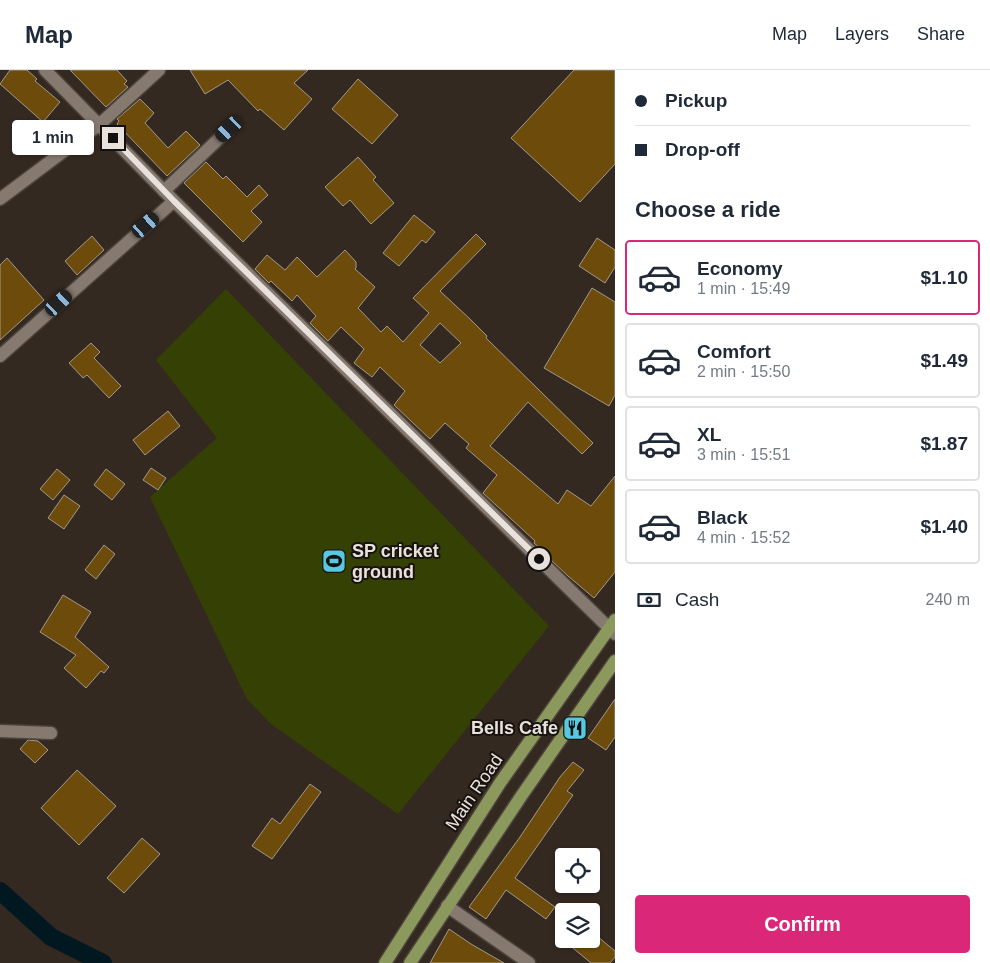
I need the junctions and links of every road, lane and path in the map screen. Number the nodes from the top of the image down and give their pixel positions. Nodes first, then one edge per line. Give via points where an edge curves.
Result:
1 (45, 70) edge
2 (159, 70) edge
3 (100, 124) junction
4 (229, 129) dead end
5 (164, 190) junction
6 (0, 200) edge
7 (174, 201) junction
8 (0, 356) edge
9 (613, 627) edge
10 (615, 662) edge
11 (0, 731) edge
12 (51, 733) dead end
13 (447, 906) junction
14 (385, 963) edge
15 (410, 963) edge
16 (529, 963) edge

1 - 3 street
2 - 3 street
3 - 5 street
3 - 6 street
4 - 5 street
5 - 7 street
7 - 8 street
7 - 9 street
9 - 14 main road, Main Road via 500,783
10 - 13 main road
11 - 12 street
13 - 15 main road
13 - 16 street

